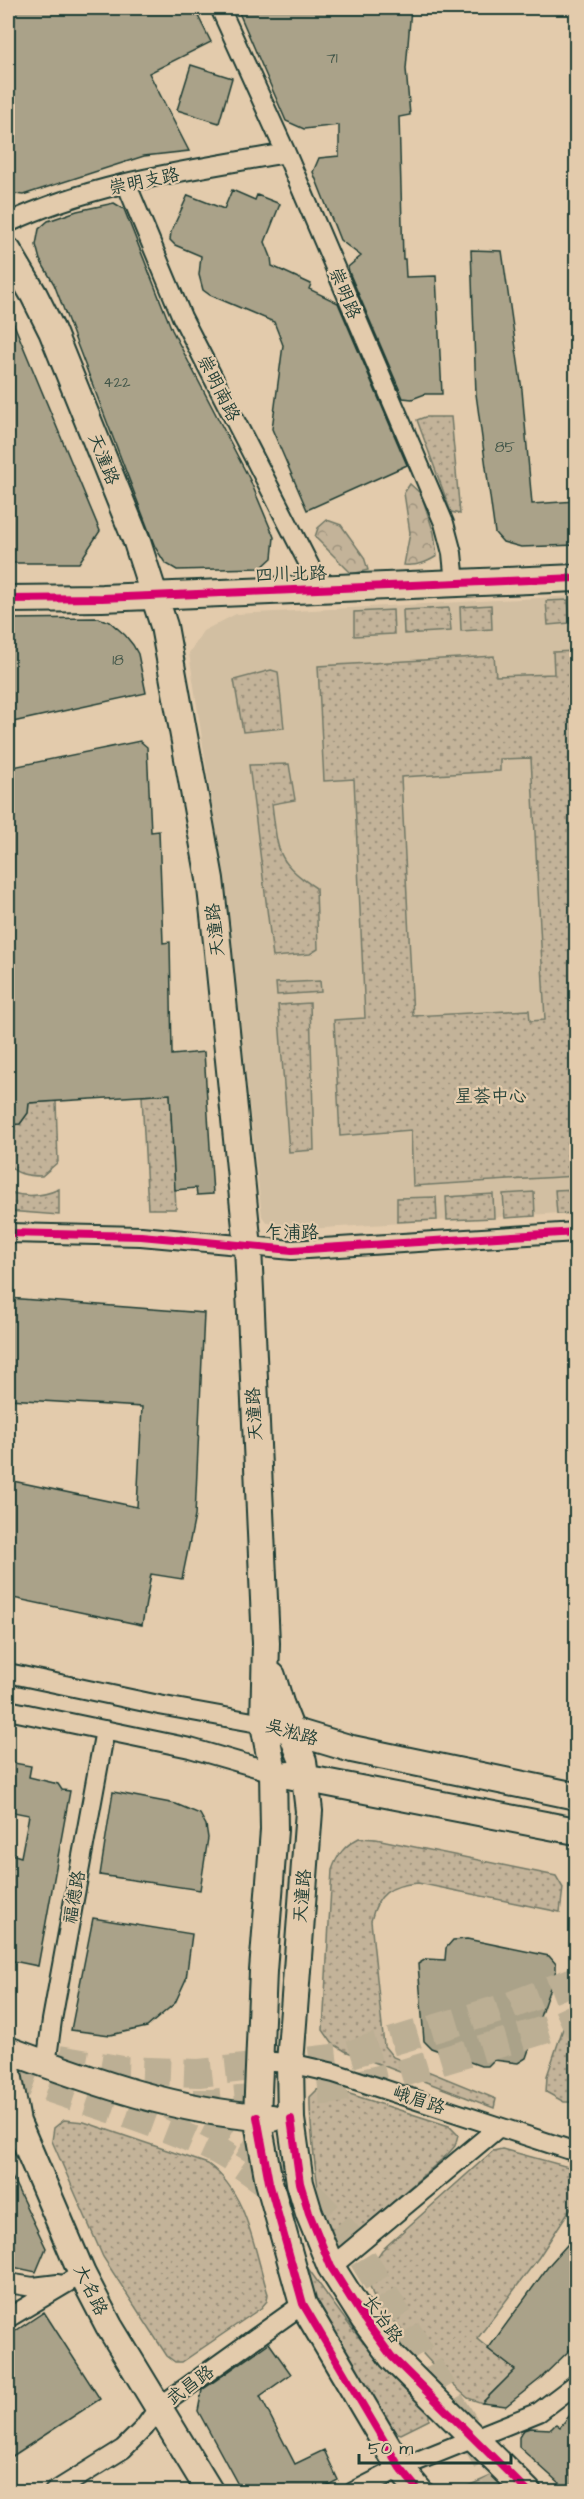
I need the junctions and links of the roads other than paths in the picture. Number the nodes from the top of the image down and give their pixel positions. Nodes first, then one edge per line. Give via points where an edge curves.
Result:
1 (220, 8) edge
2 (286, 153) junction
3 (126, 183) junction
4 (8, 223) edge
5 (8, 251) edge
6 (576, 578) edge
7 (455, 583) junction
8 (321, 588) junction
9 (155, 595) junction
10 (8, 599) edge
11 (576, 1232) edge
12 (8, 1233) edge
13 (248, 1247) junction
14 (266, 1643) junction
15 (8, 1673) edge
16 (8, 1710) edge
17 (264, 1724) junction
18 (105, 1730) junction
19 (292, 1731) junction
20 (273, 1772) junction
21 (304, 1778) junction
22 (576, 1796) edge
23 (576, 1831) edge
24 (8, 2050) edge
25 (258, 2061) junction
26 (290, 2063) junction
27 (46, 2065) junction
28 (8, 2073) edge
29 (257, 2117) junction
30 (291, 2119) junction
31 (499, 2127) junction
32 (576, 2152) edge
33 (331, 2267) junction
34 (82, 2274) junction
35 (8, 2283) edge
36 (303, 2304) junction
37 (8, 2318) edge
38 (576, 2384) edge
39 (159, 2407) junction
40 (476, 2439) junction
41 (400, 2468) junction
42 (54, 2492) edge
43 (210, 2492) edge
44 (353, 2492) edge
45 (420, 2492) edge
46 (528, 2492) edge

1 - 2 street, 崇明路
2 - 3 street, 崇明支路
2 - 7 street, 崇明路 via 444,523
3 - 4 street, 崇明支路 via 37,209
3 - 8 street, 崇明南路 via 182,317
5 - 9 main road, 天潼路 via 61,352
6 - 7 main road, 四川北路
7 - 8 main road, 四川北路
8 - 9 main road, 四川北路
9 - 10 main road, 四川北路
9 - 13 main road, 天潼路 via 170,654 210,879
11 - 13 street, 乍浦路 via 292,1250
12 - 13 street, 乍浦路 via 141,1236
13 - 14 main road, 天潼路
14 - 17 main road, 天潼路
14 - 19 main road, 天潼路 via 280,1703
15 - 17 street, 吴淞路
16 - 18 street
17 - 19 main road, 吴淞路
17 - 20 main road, 天潼路
18 - 20 street via 190,1748
18 - 27 street, 福德路
19 - 21 main road, 天潼路 via 303,1761
19 - 22 main road, 吴淞路 via 352,1749
20 - 21 main road
20 - 25 main road, 天潼路 via 274,1830
21 - 23 main road
21 - 26 main road, 天潼路 via 309,1811
24 - 27 main road
25 - 26 street, 峨眉路
25 - 29 main road, 天潼路
26 - 30 main road, 天潼路
26 - 31 street, 峨眉路 via 334,2073
27 - 29 main road via 194,2109
28 - 34 main road, 大名路 via 17,2122
29 - 30 main road
29 - 36 main road via 269,2182
30 - 33 main road, 长治路 via 300,2183
31 - 32 street, 峨眉路
31 - 33 street
33 - 40 main road, 长治路 via 392,2358
34 - 35 street via 44,2287
34 - 37 street
34 - 39 main road, 大名路
36 - 39 street, 武昌路
36 - 41 main road
38 - 40 street via 538,2412
39 - 42 street, 武昌路 via 123,2449
39 - 43 main road, 大名路
40 - 41 street
40 - 46 main road, 长治路
41 - 44 street
41 - 45 main road

